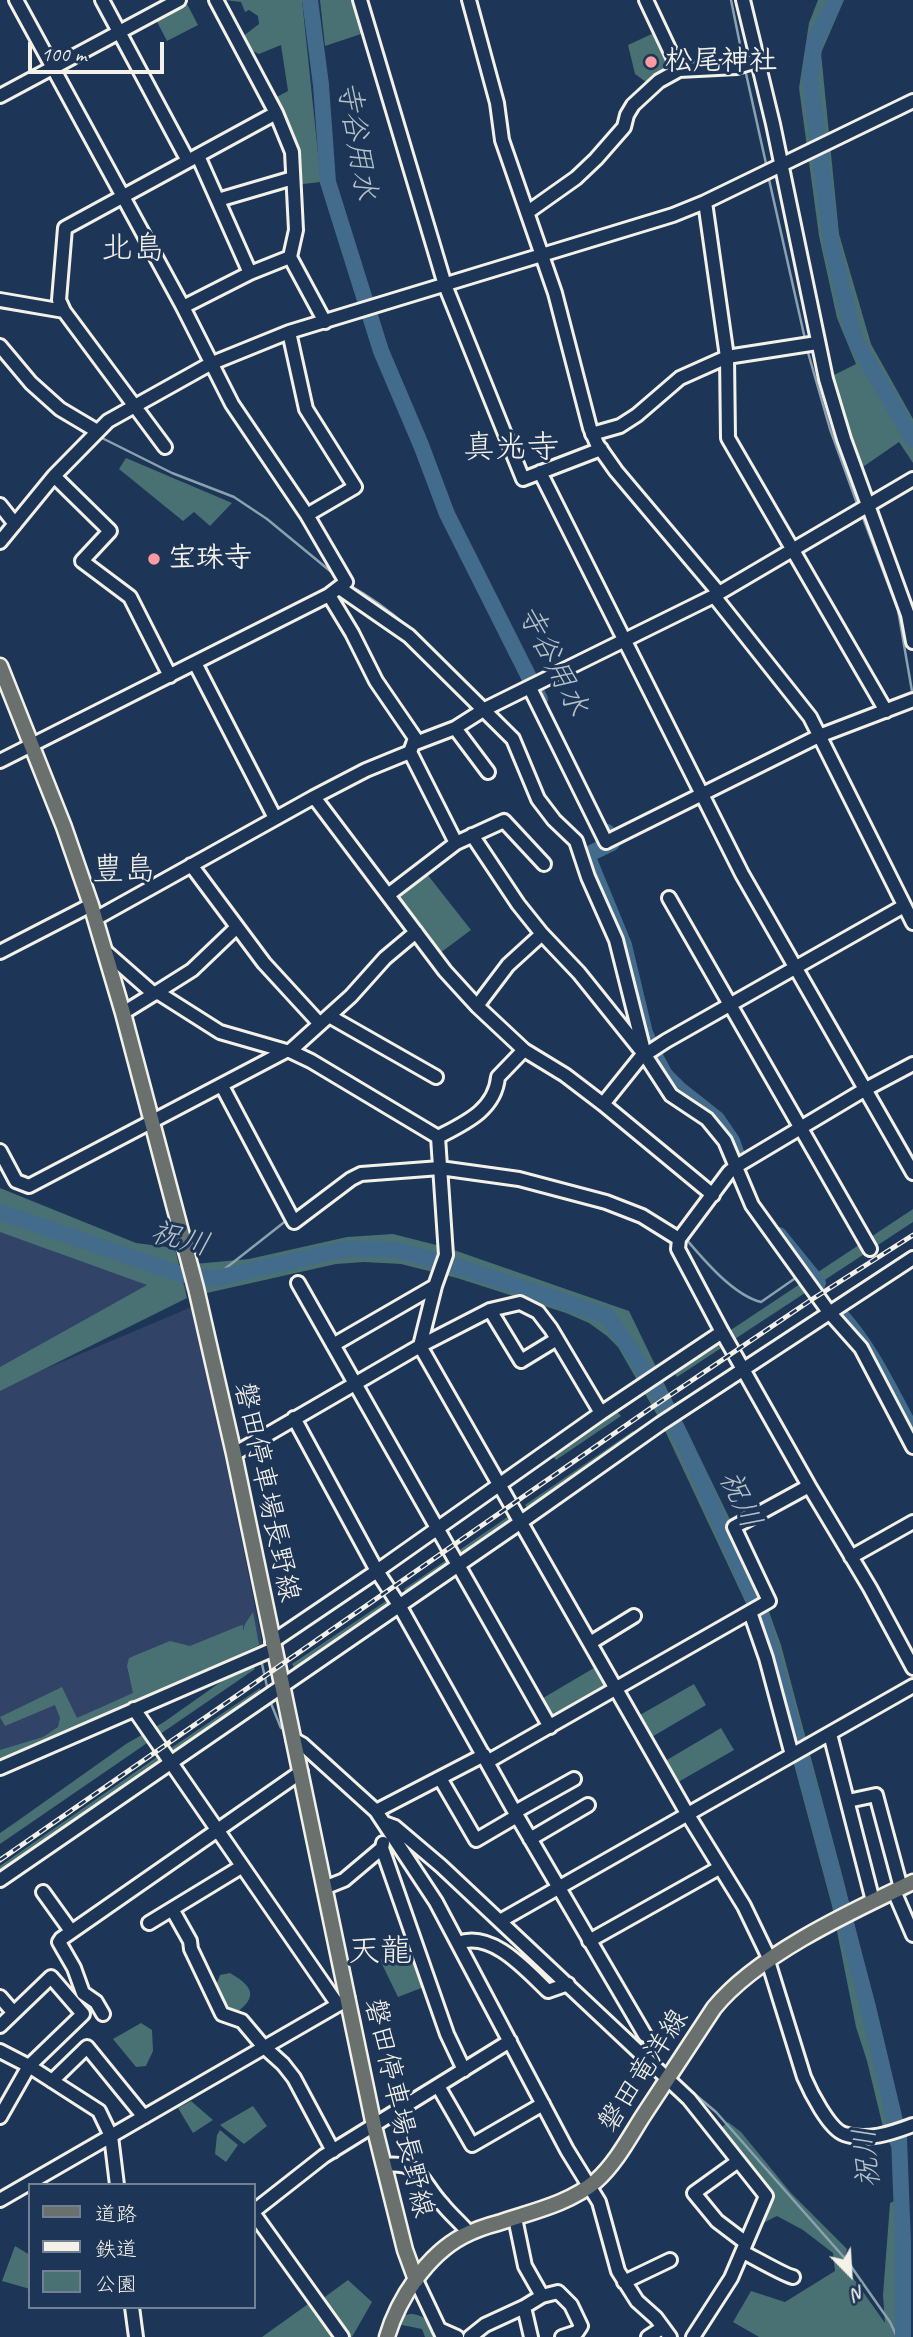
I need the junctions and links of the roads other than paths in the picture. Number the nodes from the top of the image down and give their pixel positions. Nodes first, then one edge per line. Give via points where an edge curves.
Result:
1 (16, 0) edge
2 (102, 0) edge
3 (179, 0) edge
4 (216, 0) edge
5 (360, 0) edge
6 (469, 0) edge
7 (646, 0) edge
8 (743, 0) edge
9 (119, 32) junction
10 (757, 61) junction
11 (53, 68) junction
12 (679, 70) junction
13 (0, 96) edge
14 (913, 101) edge
15 (276, 113) junction
16 (193, 159) junction
17 (781, 164) junction
18 (293, 177) junction
19 (122, 197) junction
20 (218, 200) junction
21 (705, 202) junction
22 (528, 212) junction
23 (543, 255) junction
24 (290, 257) junction
25 (250, 273) junction
26 (445, 285) junction
27 (0, 300) edge
28 (183, 307) junction
29 (64, 311) junction
30 (325, 322) junction
31 (289, 332) junction
32 (817, 343) junction
33 (0, 346) edge
34 (727, 357) junction
35 (210, 364) junction
36 (134, 405) junction
37 (94, 434) junction
38 (592, 434) junction
39 (165, 447) dead end
40 (601, 449) junction
41 (540, 472) junction
42 (54, 476) junction
43 (913, 480) edge
44 (0, 505) edge
45 (868, 507) junction
46 (307, 515) junction
47 (15, 524) junction
48 (0, 542) edge
49 (793, 549) junction
50 (341, 589) junction
51 (717, 594) junction
52 (329, 596) junction
53 (910, 615) edge
54 (624, 640) junction
55 (913, 642) edge
56 (195, 663) junction
57 (0, 666) edge
58 (170, 676) junction
59 (4, 687) edge
60 (530, 688) junction
61 (913, 700) edge
62 (485, 709) junction
63 (886, 711) junction
64 (455, 728) junction
65 (819, 736) junction
66 (31, 745) junction
67 (411, 748) junction
68 (0, 761) edge
69 (488, 772) dead end
70 (701, 795) junction
71 (314, 797) junction
72 (275, 818) junction
73 (472, 835) junction
74 (456, 843) junction
75 (544, 864) dead end
76 (191, 865) junction
77 (388, 895) junction
78 (669, 898) dead end
79 (904, 906) junction
80 (93, 912) junction
81 (913, 923) edge
82 (237, 927) junction
83 (416, 932) junction
84 (542, 934) junction
85 (104, 950) junction
86 (0, 952) edge
87 (796, 968) junction
88 (155, 993) junction
89 (731, 1005) junction
90 (477, 1006) junction
91 (123, 1013) junction
92 (325, 1020) junction
93 (524, 1050) junction
94 (288, 1051) junction
95 (645, 1055) junction
96 (913, 1064) edge
97 (436, 1077) dead end
98 (222, 1086) junction
99 (864, 1090) junction
100 (603, 1104) junction
101 (152, 1123) junction
102 (802, 1129) junction
103 (438, 1137) junction
104 (0, 1151) edge
105 (736, 1167) junction
106 (440, 1168) junction
107 (913, 1173) edge
108 (713, 1195) junction
109 (679, 1239) junction
110 (870, 1249) dead end
111 (913, 1258) edge
112 (298, 1283) dead end
113 (435, 1286) junction
114 (490, 1310) junction
115 (829, 1312) junction
116 (722, 1332) junction
117 (557, 1339) junction
118 (333, 1345) junction
119 (420, 1346) junction
120 (744, 1369) junction
121 (354, 1384) junction
122 (601, 1413) junction
123 (294, 1418) junction
124 (913, 1447) edge
125 (234, 1454) junction
126 (500, 1484) junction
127 (809, 1486) junction
128 (521, 1522) junction
129 (913, 1522) edge
130 (438, 1528) junction
131 (851, 1557) junction
132 (457, 1565) junction
133 (377, 1571) junction
134 (399, 1605) junction
135 (750, 1612) junction
136 (634, 1616) dead end
137 (590, 1643) junction
138 (273, 1645) junction
139 (913, 1668) edge
140 (282, 1685) junction
141 (913, 1686) edge
142 (616, 1688) junction
143 (134, 1709) junction
144 (550, 1727) junction
145 (830, 1734) junction
146 (293, 1739) junction
147 (792, 1755) junction
148 (485, 1758) junction
149 (170, 1763) junction
150 (0, 1768) edge
151 (301, 1772) junction
152 (440, 1778) junction
153 (574, 1779) dead end
154 (848, 1801) junction
155 (588, 1805) dead end
156 (376, 1811) junction
157 (516, 1814) junction
158 (688, 1815) junction
159 (385, 1826) junction
160 (216, 1830) junction
161 (530, 1839) junction
162 (382, 1849) junction
163 (241, 1867) junction
164 (719, 1868) junction
165 (0, 1880) edge
166 (558, 1887) junction
167 (903, 1887) edge
168 (324, 1888) junction
169 (43, 1892) dead end
170 (873, 1902) junction
171 (172, 1909) junction
172 (500, 1921) junction
173 (149, 1923) dead end
174 (71, 1931) junction
175 (913, 1935) edge
176 (589, 1941) junction
177 (458, 1942) junction
178 (769, 1961) junction
179 (568, 1984) junction
180 (0, 1997) edge
181 (343, 2002) junction
182 (13, 2012) junction
183 (103, 2014) dead end
184 (0, 2026) edge
185 (645, 2035) dead end
186 (510, 2041) junction
187 (263, 2046) junction
188 (0, 2051) edge
189 (29, 2066) junction
190 (464, 2070) junction
191 (667, 2079) junction
192 (52, 2081) junction
193 (438, 2086) junction
194 (543, 2104) junction
195 (0, 2117) edge
196 (144, 2117) junction
197 (913, 2125) edge
198 (374, 2126) junction
199 (111, 2136) junction
200 (333, 2151) junction
201 (737, 2162) junction
202 (384, 2165) junction
203 (34, 2183) edge
204 (117, 2183) edge
205 (28, 2186) edge
206 (589, 2186) junction
207 (0, 2200) edge
208 (256, 2210) edge
209 (256, 2215) edge
210 (515, 2218) junction
211 (469, 2233) junction
212 (744, 2248) junction
213 (670, 2260) dead end
214 (793, 2277) dead end
215 (416, 2280) junction
216 (624, 2282) junction
217 (542, 2296) junction
218 (524, 2307) junction
219 (132, 2309) edge
220 (666, 2332) edge
221 (441, 2333) edge
222 (136, 2337) edge
223 (342, 2337) edge
224 (387, 2337) edge
225 (457, 2337) edge
226 (470, 2337) edge
227 (531, 2337) edge
228 (562, 2337) edge
229 (648, 2337) edge
230 (693, 2337) edge

1 - 11 street
2 - 9 street
3 - 9 street
4 - 15 street
5 - 26 street
6 - 22 street via 497,103 502,140
7 - 12 street
8 - 10 street
9 - 11 street
9 - 16 street
10 - 12 street via 737,67
10 - 17 street
11 - 13 street
11 - 19 street
12 - 22 street via 633,105 624,127 576,178
14 - 17 street
15 - 16 street
15 - 18 street via 292,152
16 - 19 street
16 - 20 street
17 - 21 street
17 - 32 street
18 - 20 street
18 - 24 street via 296,230
19 - 28 street
19 - 29 street via 65,228 59,286
20 - 25 street
21 - 23 street
21 - 34 street
22 - 23 street
23 - 26 street
23 - 38 street
24 - 25 street
24 - 30 street
25 - 28 street
26 - 30 street
26 - 41 street via 523,480
27 - 29 street
28 - 35 street
29 - 36 street
30 - 31 street
31 - 35 street
31 - 46 street via 306,409 355,487
32 - 34 street
32 - 45 street
33 - 37 street via 31,383
34 - 38 street via 680,379 620,426
34 - 49 street via 728,438
35 - 36 street
35 - 46 street via 248,432
36 - 37 street
36 - 39 street
37 - 42 street
38 - 40 street
40 - 41 street
40 - 51 street
41 - 54 street
42 - 47 street
42 - 58 street via 110,531 82,561 130,597
43 - 45 street
44 - 47 street
45 - 49 street
45 - 53 street
46 - 50 street via 345,579
47 - 48 street
49 - 51 street
49 - 63 street
50 - 52 street
50 - 62 street via 409,636
51 - 54 street
51 - 65 street via 810,717
52 - 56 street
52 - 67 street via 376,681 415,738
53 - 55 street
54 - 60 street
54 - 70 street
56 - 58 street
56 - 72 street
57 - 59 main road, 磐田停車場長野線
58 - 66 street
59 - 66 main road, 磐田停車場長野線
60 - 62 street
60 - 70 street via 606,842
61 - 63 street
62 - 64 street
62 - 95 street via 513,739 538,799 576,841 616,940
63 - 65 street
64 - 67 street
64 - 69 street
65 - 70 street
65 - 79 street
66 - 68 street
66 - 80 main road, 磐田停車場長野線
67 - 71 street
67 - 74 street
70 - 87 street
71 - 72 street
71 - 77 street
72 - 76 street
73 - 74 street
73 - 75 street via 504,821
73 - 84 street
74 - 77 street
76 - 80 street
76 - 82 street
77 - 83 street
78 - 89 street
79 - 81 street
79 - 87 street
80 - 85 main road, 磐田停車場長野線
80 - 86 street
82 - 88 street via 192,970
82 - 92 street via 264,963
83 - 90 street
83 - 92 street
84 - 90 street via 508,965
84 - 95 street
85 - 88 street
85 - 91 main road, 磐田停車場長野線
87 - 89 street
87 - 99 street
88 - 91 street
88 - 94 street via 220,1032
89 - 95 street
89 - 102 street
90 - 93 street
91 - 101 main road, 磐田停車場長野線
92 - 94 street
92 - 97 street
93 - 100 street
93 - 103 street via 498,1077 496,1091 478,1115
94 - 98 street
94 - 103 street
95 - 100 street
95 - 105 street via 671,1095 717,1130
96 - 99 street
98 - 101 street
98 - 106 street via 294,1223 361,1174
99 - 102 street
99 - 107 street
100 - 108 street
101 - 104 street via 29,1186 16,1181
101 - 125 main road, 磐田停車場長野線
102 - 105 street
102 - 110 street
103 - 106 street
105 - 108 street
105 - 115 street via 752,1205
106 - 109 street via 519,1179 606,1202 642,1216
106 - 113 street via 446,1255
108 - 109 street
109 - 116 street via 681,1256
111 - 115 street
112 - 118 street
113 - 118 street
113 - 119 street
114 - 117 street via 520,1303 538,1312
114 - 117 street via 521,1361
114 - 119 street
115 - 120 street
115 - 124 street via 861,1348
116 - 120 street
116 - 122 street
117 - 122 street
118 - 121 street
119 - 121 street
119 - 126 street
120 - 127 street
120 - 128 street
121 - 123 street
121 - 130 street
122 - 126 street
123 - 125 street
123 - 133 street
125 - 138 main road, 磐田停車場長野線
126 - 128 street
126 - 130 street
127 - 131 street
127 - 135 street via 734,1527 769,1601
128 - 132 street
128 - 137 street
129 - 131 street
130 - 132 street
130 - 133 street
131 - 139 street
132 - 134 street
132 - 144 street
133 - 134 street
133 - 138 street
134 - 140 street
134 - 148 street
135 - 142 street
135 - 147 street
136 - 137 street
137 - 142 street
138 - 140 main road, 磐田停車場長野線
138 - 143 street
140 - 146 main road, 磐田停車場長野線
140 - 149 street
141 - 145 street
142 - 144 street
142 - 158 street
143 - 149 street
143 - 150 street
144 - 148 street
145 - 147 street
145 - 154 street
146 - 151 main road, 磐田停車場長野線
146 - 156 street
147 - 158 street
148 - 152 street
148 - 157 street
149 - 160 street
149 - 165 street
151 - 160 street
151 - 168 main road, 磐田停車場長野線
152 - 156 street
152 - 157 street via 476,1840
153 - 157 street
154 - 167 street via 876,1795
154 - 170 street
155 - 161 street
156 - 159 street
157 - 161 street
158 - 164 street
158 - 166 street
159 - 162 street
159 - 172 street via 395,1826
159 - 177 street
160 - 163 street
160 - 174 street
161 - 166 street
162 - 168 street via 344,1880
162 - 190 street
163 - 171 street
163 - 181 street
164 - 176 street
164 - 178 street via 744,1906
166 - 172 street
166 - 176 street
167 - 170 main road, 磐田竜洋線
167 - 175 street
168 - 181 main road, 磐田停車場長野線
169 - 174 street
170 - 178 main road, 磐田竜洋線
171 - 173 street
171 - 187 street via 222,2014 242,2021
172 - 179 street
174 - 183 street via 59,1942 83,1993
176 - 185 street
177 - 179 street via 496,1945 548,1991
177 - 186 street
178 - 191 main road, 磐田竜洋線 via 746,1974 713,2008
178 - 197 street via 804,2077 835,2128 872,2137
179 - 191 street
180 - 182 street
181 - 187 street
181 - 198 main road, 磐田停車場長野線
182 - 184 street
182 - 189 street via 51,1977 82,2014
186 - 190 street
186 - 194 street
187 - 196 street
187 - 200 street via 294,2078
188 - 189 street
189 - 192 street
189 - 195 street
190 - 193 street
191 - 201 street via 689,2099
191 - 206 main road, 磐田竜洋線 via 618,2155
192 - 196 street via 87,2047
192 - 199 street via 99,2111
193 - 194 street via 472,2145
193 - 198 street
194 - 206 street
196 - 199 street
198 - 200 street
198 - 202 main road, 磐田停車場長野線
199 - 203 street
199 - 204 street
200 - 208 street
201 - 212 street via 765,2196
201 - 212 street via 694,2193
202 - 211 street via 400,2164 418,2173
202 - 215 main road, 磐田停車場長野線
205 - 207 street
206 - 210 main road, 磐田竜洋線
206 - 216 street via 604,2214 614,2261
209 - 223 street
210 - 211 main road, 磐田竜洋線
210 - 217 street via 525,2266
211 - 215 main road, 磐田竜洋線 via 452,2243
212 - 214 street
212 - 230 street via 722,2296
213 - 216 street
215 - 221 street
215 - 224 main road
216 - 220 street
217 - 218 street
217 - 228 street via 558,2292 578,2317 580,2329
218 - 226 street
218 - 227 street
219 - 222 street
220 - 229 street
221 - 225 street

